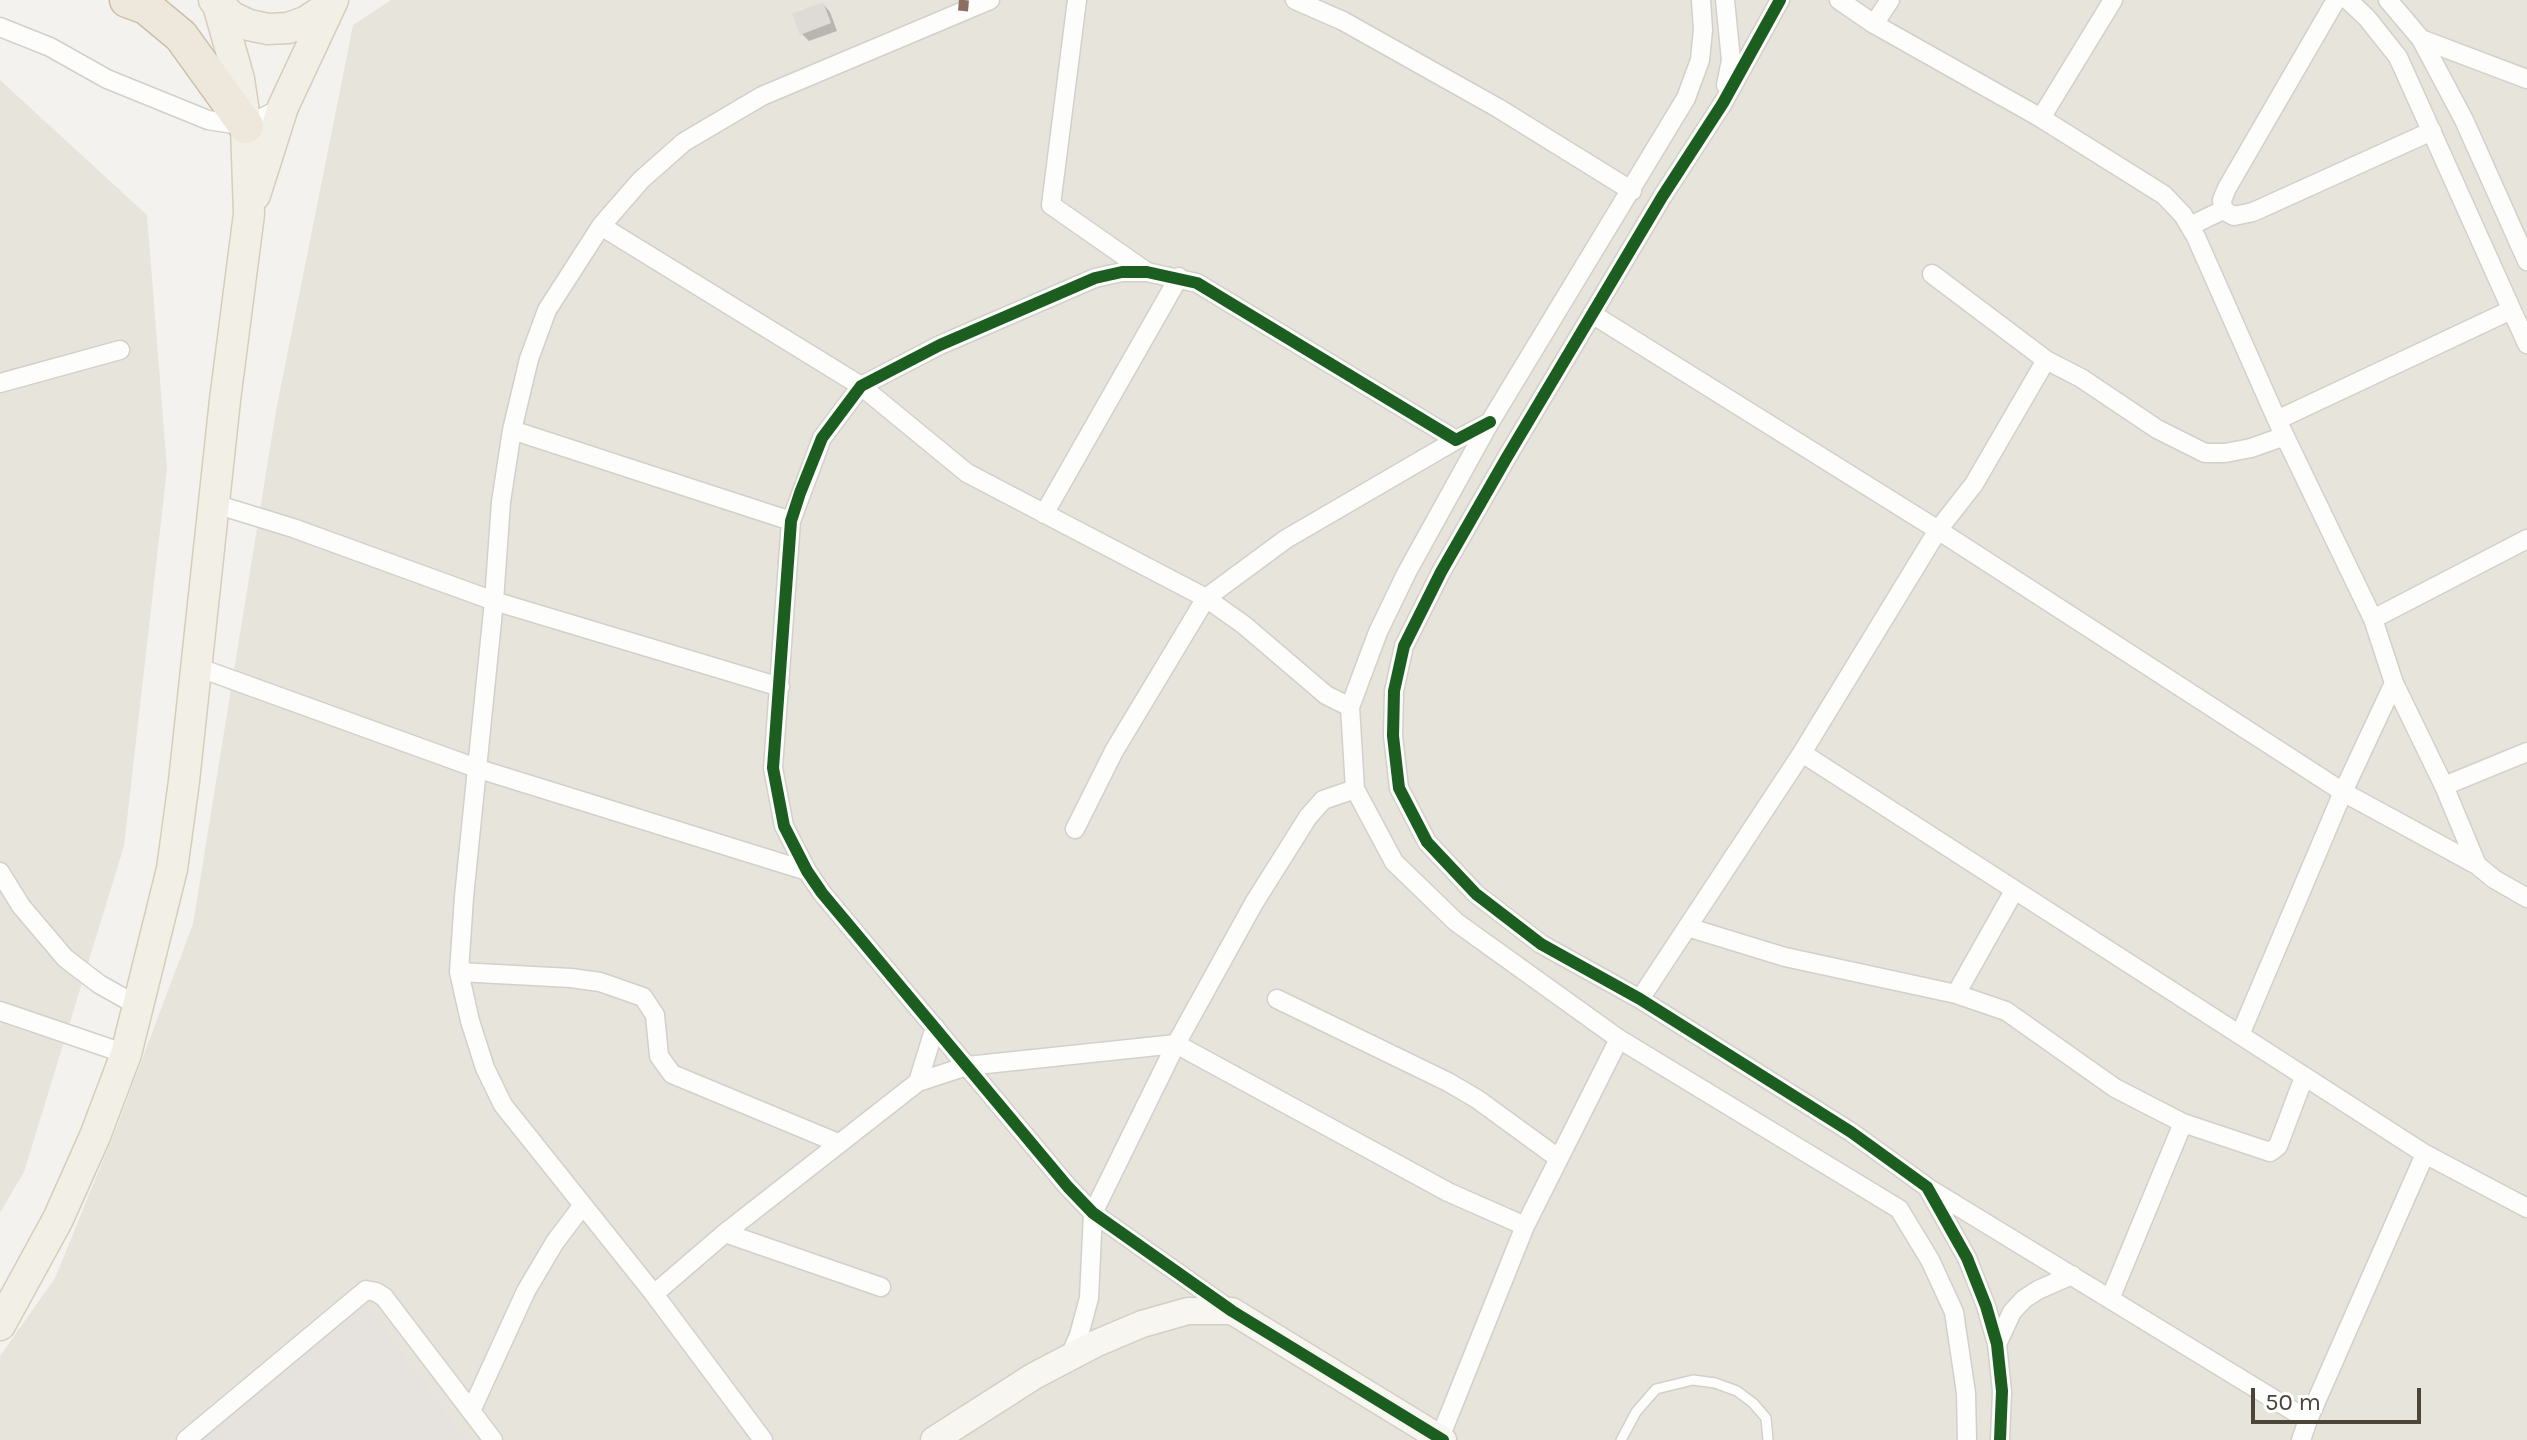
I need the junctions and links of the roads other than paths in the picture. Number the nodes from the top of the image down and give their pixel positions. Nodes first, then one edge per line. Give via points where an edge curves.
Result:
1 (127, 0) edge
2 (332, 0) edge
3 (990, 0) edge
4 (1077, 0) edge
5 (1295, 0) edge
6 (1701, 0) edge
7 (1725, 0) edge
8 (1780, 0) edge
9 (1839, 0) edge
10 (1890, 0) edge
11 (2113, 0) edge
12 (2336, 0) edge
13 (2348, 0) edge
14 (2388, 0) edge
15 (216, 3) edge
16 (964, 6) edge
17 (1874, 24) junction
18 (0, 27) edge
19 (2421, 39) junction
20 (2527, 79) edge
21 (1723, 103) junction
22 (283, 107) junction
23 (2041, 118) junction
24 (246, 126) junction
25 (2432, 131) junction
26 (1632, 191) junction
27 (2223, 210) junction
28 (249, 214) junction
29 (601, 226) junction
30 (2190, 226) junction
31 (2527, 261) edge
32 (1147, 272) junction
33 (1932, 274) dead end
34 (1179, 277) junction
35 (2511, 310) junction
36 (1592, 314) junction
37 (2527, 344) edge
38 (120, 350) dead end
39 (2046, 360) junction
40 (0, 383) edge
41 (861, 386) junction
42 (1490, 422) junction
43 (2281, 428) junction
44 (512, 430) junction
45 (1456, 440) junction
46 (215, 504) junction
47 (1044, 514) junction
48 (791, 521) junction
49 (1938, 530) junction
50 (2527, 539) edge
51 (1206, 598) junction
52 (494, 601) junction
53 (2373, 619) junction
54 (197, 667) junction
55 (2394, 683) junction
56 (780, 687) junction
57 (1350, 707) junction
58 (2527, 752) edge
59 (1802, 753) junction
60 (479, 769) junction
61 (2444, 786) junction
62 (1355, 789) junction
63 (2343, 792) junction
64 (1075, 829) dead end
65 (2477, 865) junction
66 (807, 871) junction
67 (0, 872) edge
68 (2014, 891) junction
69 (2527, 898) edge
70 (1687, 927) junction
71 (459, 972) junction
72 (1956, 994) junction
73 (1277, 999) dead end
74 (1640, 999) junction
75 (138, 1006) junction
76 (0, 1011) edge
77 (935, 1027) junction
78 (2240, 1035) junction
79 (1619, 1039) junction
80 (1176, 1044) junction
81 (126, 1054) junction
82 (967, 1066) junction
83 (2304, 1077) junction
84 (918, 1082) junction
85 (2183, 1123) junction
86 (838, 1143) junction
87 (2425, 1154) junction
88 (1558, 1158) junction
89 (1927, 1187) junction
90 (583, 1205) junction
91 (2527, 1208) edge
92 (1093, 1213) junction
93 (1525, 1226) junction
94 (725, 1233) junction
95 (2072, 1275) junction
96 (881, 1287) dead end
97 (654, 1294) junction
98 (2110, 1299) junction
99 (1232, 1311) junction
100 (0, 1325) edge
101 (1997, 1344) junction
102 (1069, 1358) junction
103 (471, 1411) junction
104 (2308, 1420) junction
105 (1441, 1439) edge
106 (186, 1440) edge
107 (493, 1440) edge
108 (763, 1440) edge
109 (934, 1440) edge
110 (1621, 1440) edge
111 (1768, 1440) edge
112 (1967, 1440) edge
113 (2000, 1440) edge
114 (2301, 1440) edge

1 - 24 highway via 146,7 181,36
2 - 15 main road via 305,22 268,29 232,17
2 - 22 main road
3 - 16 street
4 - 32 street via 1051,205
5 - 26 street via 1343,21 1498,108
6 - 26 street via 1700,60 1686,98
7 - 21 street via 1731,60
8 - 21 street
9 - 17 street
10 - 17 street
11 - 23 street
12 - 27 street via 2227,188
13 - 25 street via 2398,57
14 - 19 street
15 - 24 main road via 239,79
16 - 29 street via 762,96 684,142
17 - 23 street
18 - 24 street via 208,120
19 - 20 street
19 - 31 street
21 - 36 street
22 - 24 street
22 - 28 main road
23 - 30 street via 2164,195
24 - 28 main road
25 - 27 street via 2253,212 2234,216
25 - 35 street
26 - 42 street
27 - 30 street
28 - 46 main road
29 - 41 street
29 - 44 street via 547,310
30 - 43 street
32 - 34 street
32 - 41 street via 1095,278 940,345
33 - 39 street
34 - 45 street
34 - 47 street
35 - 37 street
35 - 43 street
36 - 49 street
36 - 74 street via 1404,646 1394,691 1393,736 1399,788 1427,842 1476,894 1541,944
38 - 40 street
39 - 43 street via 2205,453 2251,448
39 - 49 street via 1974,484
41 - 47 street via 967,473
41 - 48 street via 822,438
42 - 45 street
42 - 57 street via 1401,584
43 - 53 street
44 - 48 street
44 - 52 street
45 - 51 street via 1286,539
46 - 52 street
46 - 54 main road
47 - 51 street
48 - 56 street
49 - 59 street
49 - 63 street
50 - 53 street
51 - 57 street via 1326,695
51 - 64 street via 1114,751
52 - 56 street
52 - 60 street
53 - 55 street
54 - 60 street
54 - 75 main road via 172,869
55 - 61 street
55 - 63 street
56 - 66 street via 773,768 784,826
57 - 62 street
58 - 61 street
59 - 68 street
59 - 70 street
60 - 66 street
60 - 71 street
61 - 65 street
62 - 79 street via 1394,862 1456,922
62 - 80 street via 1323,800 1308,817
63 - 65 street
63 - 78 street
65 - 69 street
66 - 77 street
67 - 75 street via 65,958
68 - 72 street
68 - 78 street
70 - 72 street via 1785,957
70 - 74 street
71 - 86 street via 600,982 643,997 655,1015 659,1056 672,1074
71 - 90 street via 485,1068 503,1105
72 - 85 street via 2006,1011 2115,1088
73 - 88 street via 1448,1082
74 - 89 street via 1851,1132
75 - 81 main road
76 - 81 street
77 - 82 street
77 - 84 street
78 - 83 street
79 - 88 street
79 - 112 street via 1899,1209 1954,1312
80 - 82 street
80 - 92 street
80 - 93 street via 1448,1192
81 - 100 main road via 58,1219
82 - 84 street
82 - 92 street
83 - 85 street via 2278,1146 2270,1152
83 - 87 street
84 - 86 street
85 - 98 street
86 - 94 street
87 - 91 street
87 - 104 street
88 - 93 street
89 - 95 street
89 - 101 street via 1967,1258
90 - 97 street
90 - 103 street via 526,1291
92 - 99 street
92 - 102 street via 1089,1298
93 - 105 street
94 - 96 street
94 - 97 street
95 - 98 street
95 - 101 street via 2024,1299
97 - 108 street
98 - 104 street
99 - 102 street via 1188,1311 1142,1324
99 - 105 street
101 - 113 street
102 - 109 street
103 - 106 street via 384,1297 366,1290
103 - 107 street
104 - 114 street
110 - 111 lane via 1656,1389 1693,1380 1737,1391 1753,1403 1766,1418

